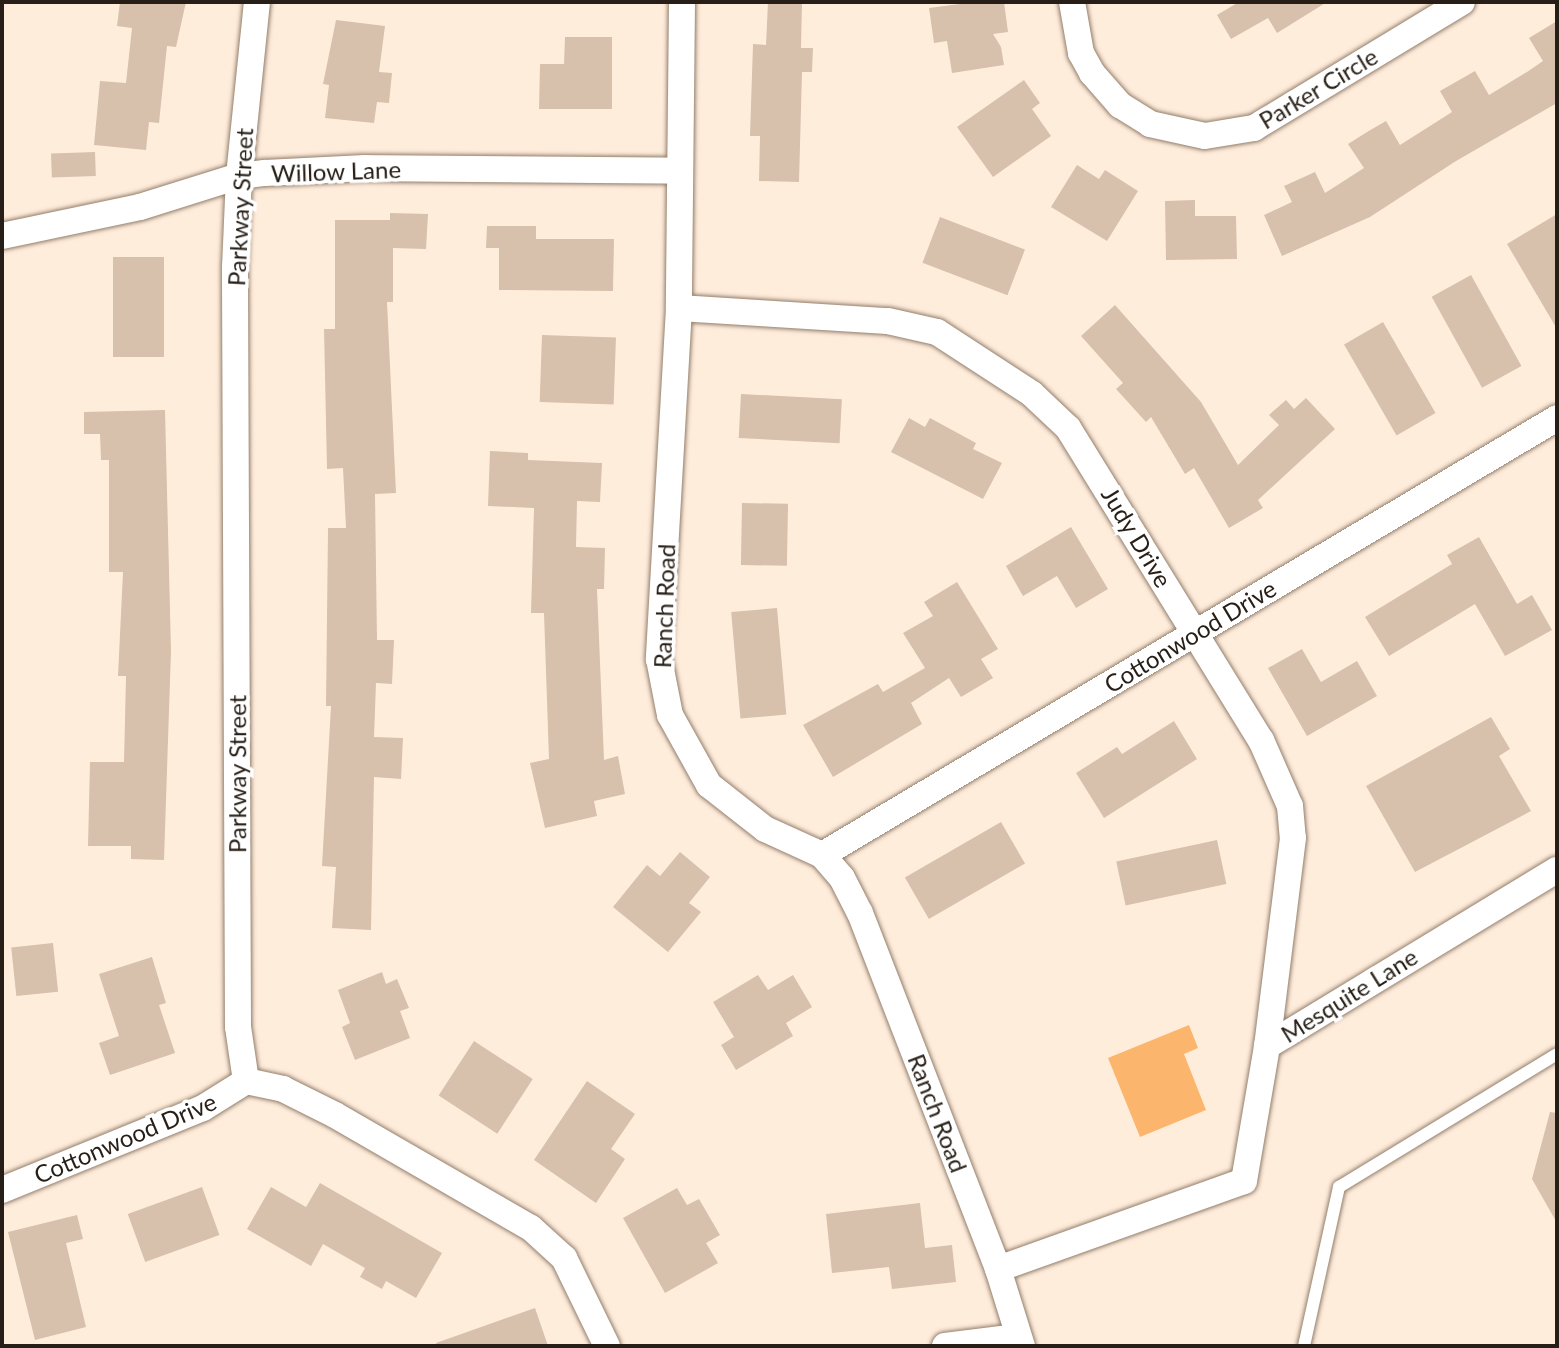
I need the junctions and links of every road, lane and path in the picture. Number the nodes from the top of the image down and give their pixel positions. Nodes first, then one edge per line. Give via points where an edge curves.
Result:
1 (257, 2) edge
2 (682, 2) edge
3 (1072, 2) edge
4 (1462, 2) edge
5 (678, 171) junction
6 (239, 176) junction
7 (2, 236) edge
8 (679, 308) junction
9 (1557, 418) edge
10 (1196, 633) junction
11 (822, 855) junction
12 (1555, 877) edge
13 (1267, 1046) junction
14 (1557, 1054) edge
15 (246, 1081) junction
16 (2, 1190) edge
17 (998, 1269) junction
18 (1019, 1341) edge
19 (607, 1346) edge
20 (945, 1346) edge
21 (1304, 1346) edge

1 - 6 street, Parkway Street
2 - 5 street, Ranch Road
3 - 4 street, Parker Circle via 1081,53 1120,105 1150,124 1205,136 1254,128
5 - 6 street, Willow Lane via 365,169
5 - 8 street, Ranch Road
6 - 7 street, Willow Lane via 140,207
6 - 15 street, Parkway Street via 235,267 238,1027
8 - 10 street, Judy Drive via 888,321 937,332 988,363 1032,394 1068,428
8 - 11 street, Ranch Road via 659,659 670,715 692,763 723,799 765,830
9 - 10 street, Cottonwood Drive
10 - 11 street, Cottonwood Drive
10 - 13 street, Judy Drive via 1261,740 1290,806 1293,838
11 - 17 street, Ranch Road via 842,877 860,913
12 - 13 street, Mesquite Lane
13 - 17 street, Mesquite Lane via 1244,1181
14 - 21 lane via 1339,1186
15 - 16 street, Cottonwood Drive via 204,1108
15 - 19 street via 283,1089 335,1115 531,1228 564,1258
17 - 18 street, Ranch Road
18 - 20 street

